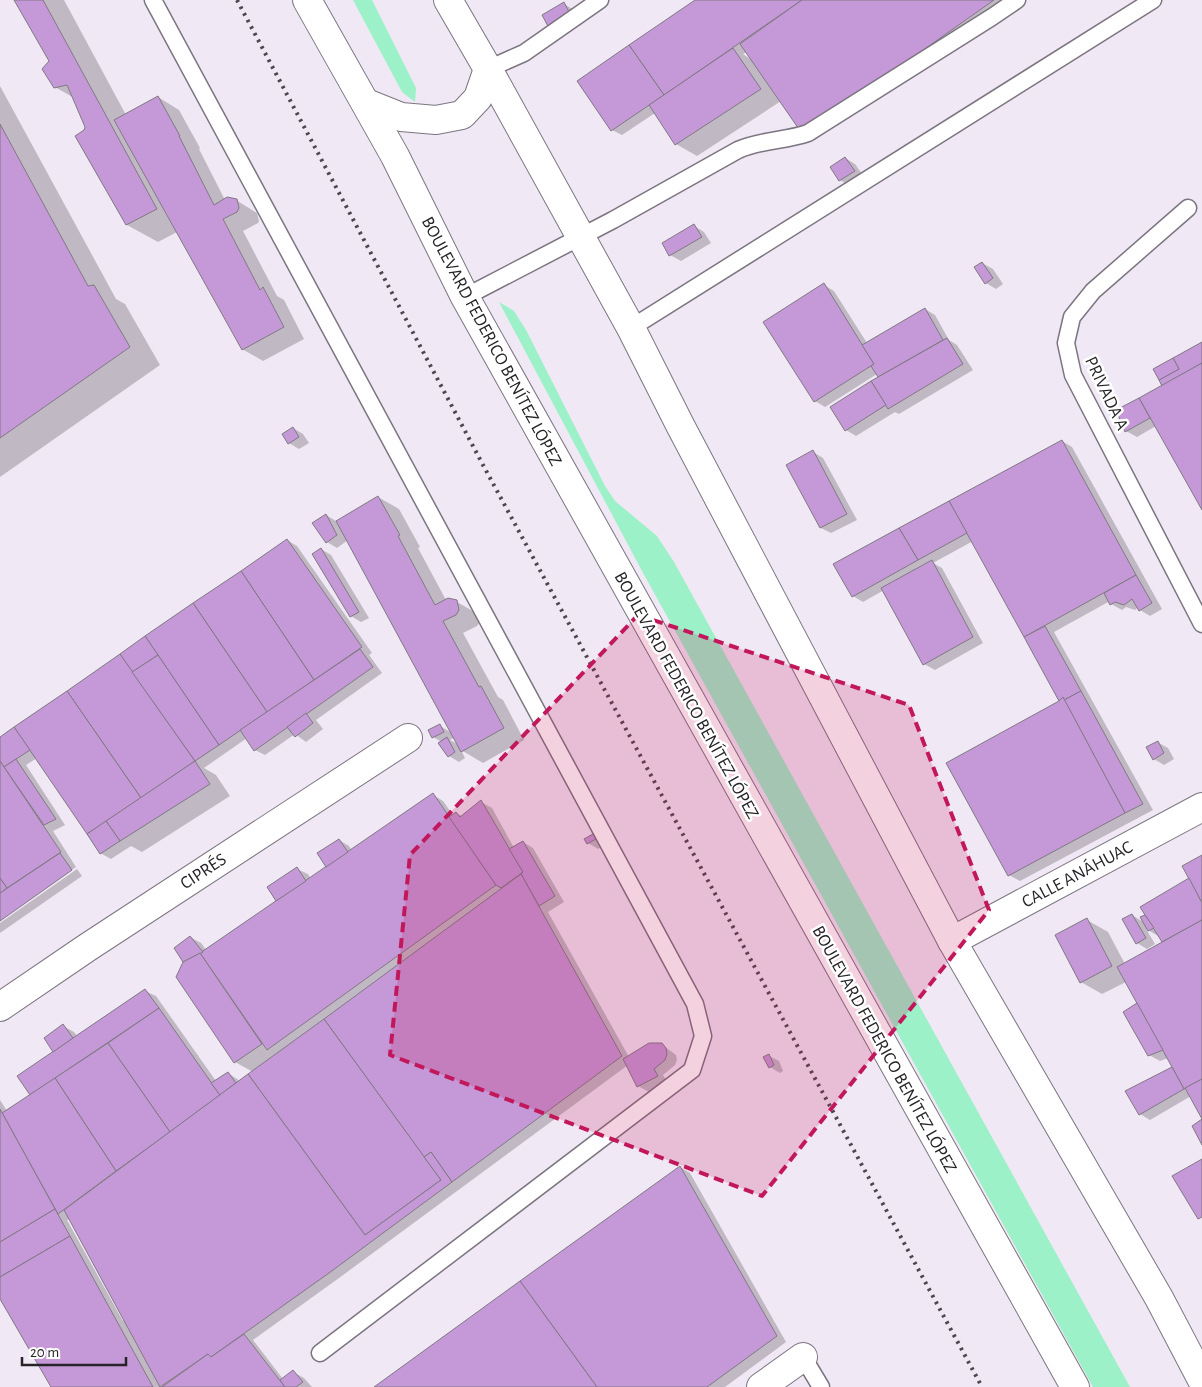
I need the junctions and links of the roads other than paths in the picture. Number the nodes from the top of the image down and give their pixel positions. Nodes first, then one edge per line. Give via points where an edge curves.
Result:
1 (153, 0) edge
2 (307, 0) edge
3 (448, 0) edge
4 (600, 0) edge
5 (1017, 0) edge
6 (1153, 0) edge
7 (488, 69) junction
8 (366, 103) junction
9 (1188, 208) dead end
10 (581, 236) junction
11 (465, 297) junction
12 (632, 328) junction
13 (1202, 624) edge
14 (408, 738) dead end
15 (1202, 807) edge
16 (952, 941) junction
17 (0, 1007) edge
18 (320, 1353) dead end
19 (803, 1357) joint
20 (1202, 1380) edge
21 (760, 1387) edge
22 (822, 1387) edge
23 (1075, 1387) edge

1 - 18 lane via 695,1004 703,1036 692,1070
2 - 8 main road, BOULEVARD FEDERICO BENÍTEZ LÓPEZ
3 - 7 main road
4 - 7 lane via 524,52
5 - 10 lane via 814,129 792,139 752,144 738,150
6 - 12 lane
7 - 8 main road via 478,98 462,115 436,120 401,117
7 - 10 main road
8 - 11 main road, BOULEVARD FEDERICO BENÍTEZ LÓPEZ
9 - 13 lane, PRIVADA A via 1093,291 1072,318 1066,343 1073,375
10 - 11 lane
10 - 12 main road
11 - 23 main road, BOULEVARD FEDERICO BENÍTEZ LÓPEZ
12 - 16 main road
14 - 17 main road, CIPRÉS
15 - 16 main road, CALLE ANÁHUAC
16 - 20 main road via 1159,1298
19 - 21 main road
19 - 22 lane

